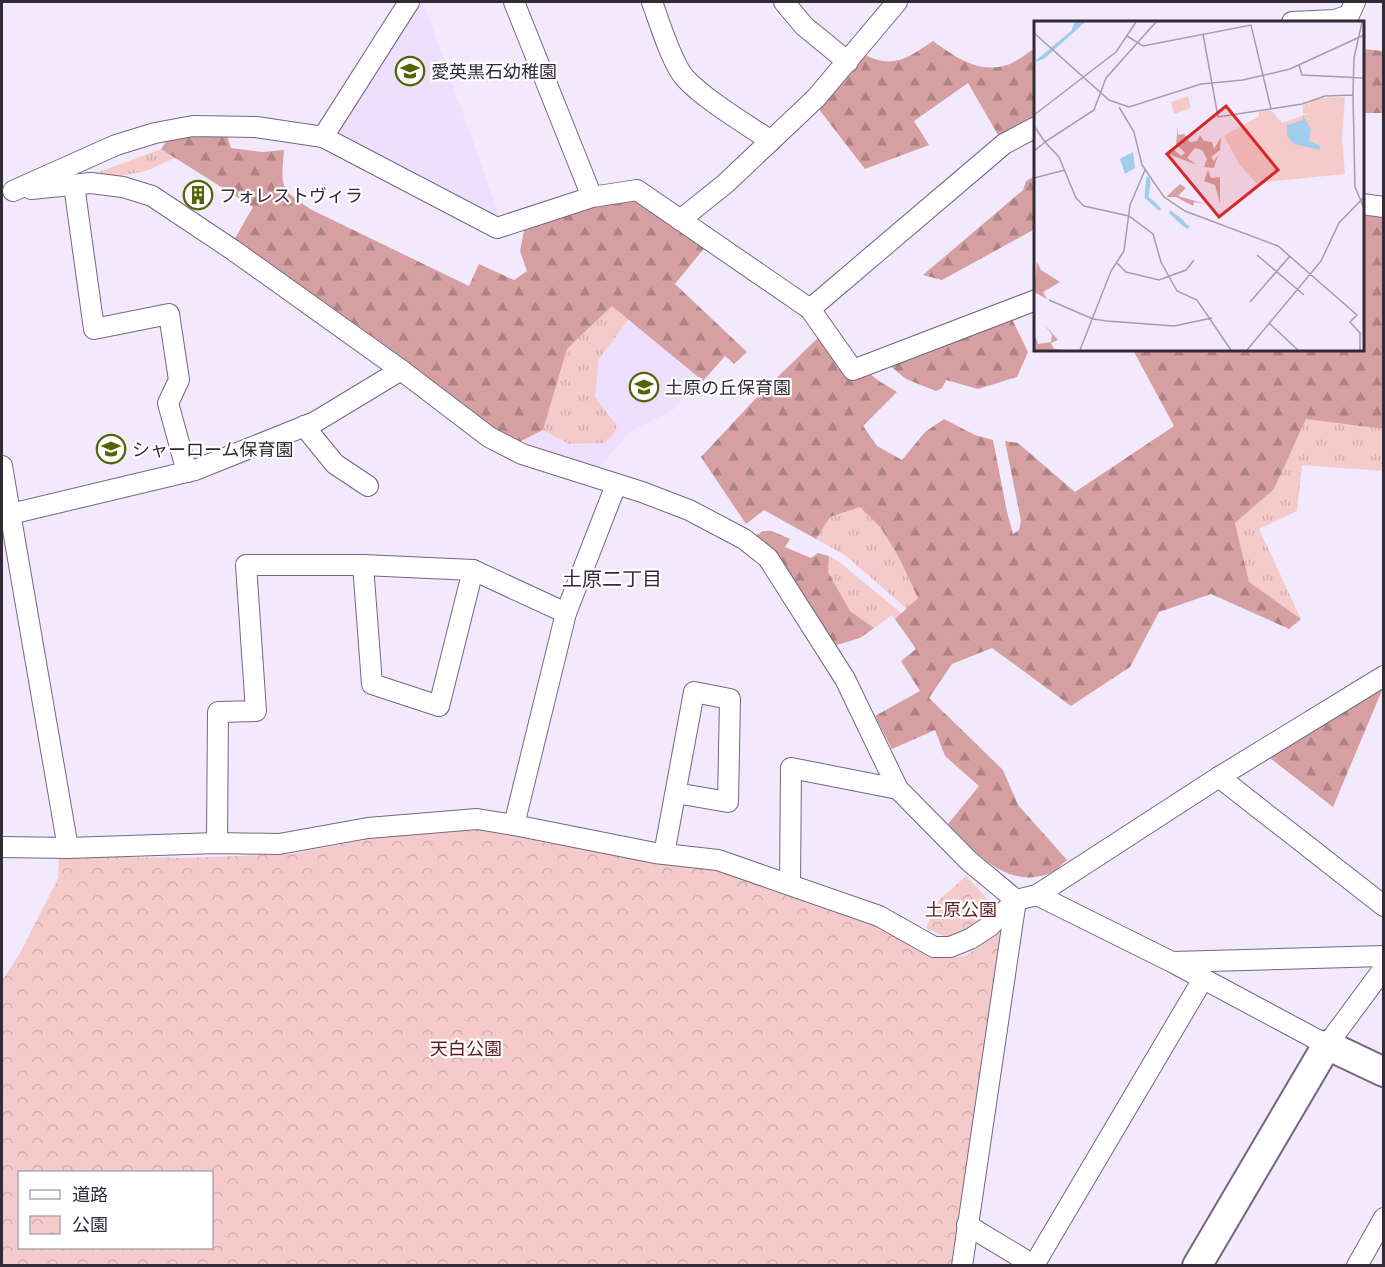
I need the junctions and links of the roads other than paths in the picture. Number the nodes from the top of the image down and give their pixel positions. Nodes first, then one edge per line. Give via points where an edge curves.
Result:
1 (410, 2) edge
2 (514, 2) edge
3 (652, 2) edge
4 (784, 2) edge
5 (897, 2) edge
6 (1355, 2) edge
7 (1314, 21) edge
8 (848, 62) junction
9 (1034, 128) edge
10 (323, 137) junction
11 (771, 141) junction
12 (74, 185) junction
13 (7, 192) edge
14 (592, 197) junction
15 (1364, 204) edge
16 (1383, 207) edge
17 (680, 220) junction
18 (1034, 300) edge
19 (810, 309) junction
20 (401, 370) junction
21 (304, 426) junction
22 (2, 466) edge
23 (187, 472) junction
24 (616, 485) junction
25 (368, 486) dead end
26 (6, 515) edge
27 (363, 565) junction
28 (473, 570) junction
29 (566, 613) junction
30 (1383, 676) edge
31 (1219, 777) junction
32 (898, 789) junction
33 (676, 793) junction
34 (514, 825) junction
35 (217, 843) junction
36 (2, 847) edge
37 (68, 848) junction
38 (664, 854) junction
39 (790, 884) junction
40 (1037, 895) junction
41 (1016, 900) junction
42 (1383, 906) edge
43 (1383, 956) edge
44 (1172, 962) junction
45 (1383, 968) edge
46 (1203, 979) junction
47 (1327, 1045) junction
48 (1383, 1072) edge
49 (1383, 1218) edge
50 (967, 1225) junction
51 (1035, 1265) edge
52 (962, 1266) edge
53 (1197, 1266) edge
54 (1357, 1266) edge

1 - 10 street
2 - 14 street
3 - 11 street via 684,78
4 - 8 street via 804,26
5 - 8 street
6 - 7 street via 1348,15
8 - 11 street
9 - 19 street via 1004,144
10 - 13 street via 256,127 193,126 116,145
10 - 14 street via 497,228
11 - 17 street
12 - 13 street
12 - 20 street via 123,187 152,196
12 - 23 street via 93,329 169,314 178,380 168,403
14 - 17 street via 637,190
15 - 16 street
17 - 19 street
18 - 19 street via 853,370
20 - 21 street
20 - 24 street via 498,441 522,454
21 - 23 street
21 - 25 street via 335,464
22 - 26 street
23 - 26 street
24 - 29 street
24 - 32 street via 689,510 744,539 768,558 845,680
26 - 37 street
27 - 28 street
27 - 28 street via 372,684 440,706
27 - 35 street via 246,565 256,711 218,712
28 - 29 street
29 - 34 street
30 - 31 street
31 - 40 street
31 - 42 street
32 - 39 street via 791,768
32 - 41 street via 969,861
33 - 33 street via 694,692 730,699 728,802
33 - 38 street
34 - 35 street via 477,819 368,828 279,844
34 - 38 street
35 - 37 street
36 - 37 street
38 - 39 street via 718,860
39 - 41 street via 879,916 934,947 950,948 970,939 990,926
40 - 41 street
40 - 44 street
41 - 50 street
43 - 44 street
44 - 46 street
45 - 47 street
46 - 47 street
46 - 51 street
47 - 48 street
47 - 53 street
49 - 54 street
50 - 51 street
50 - 52 street

